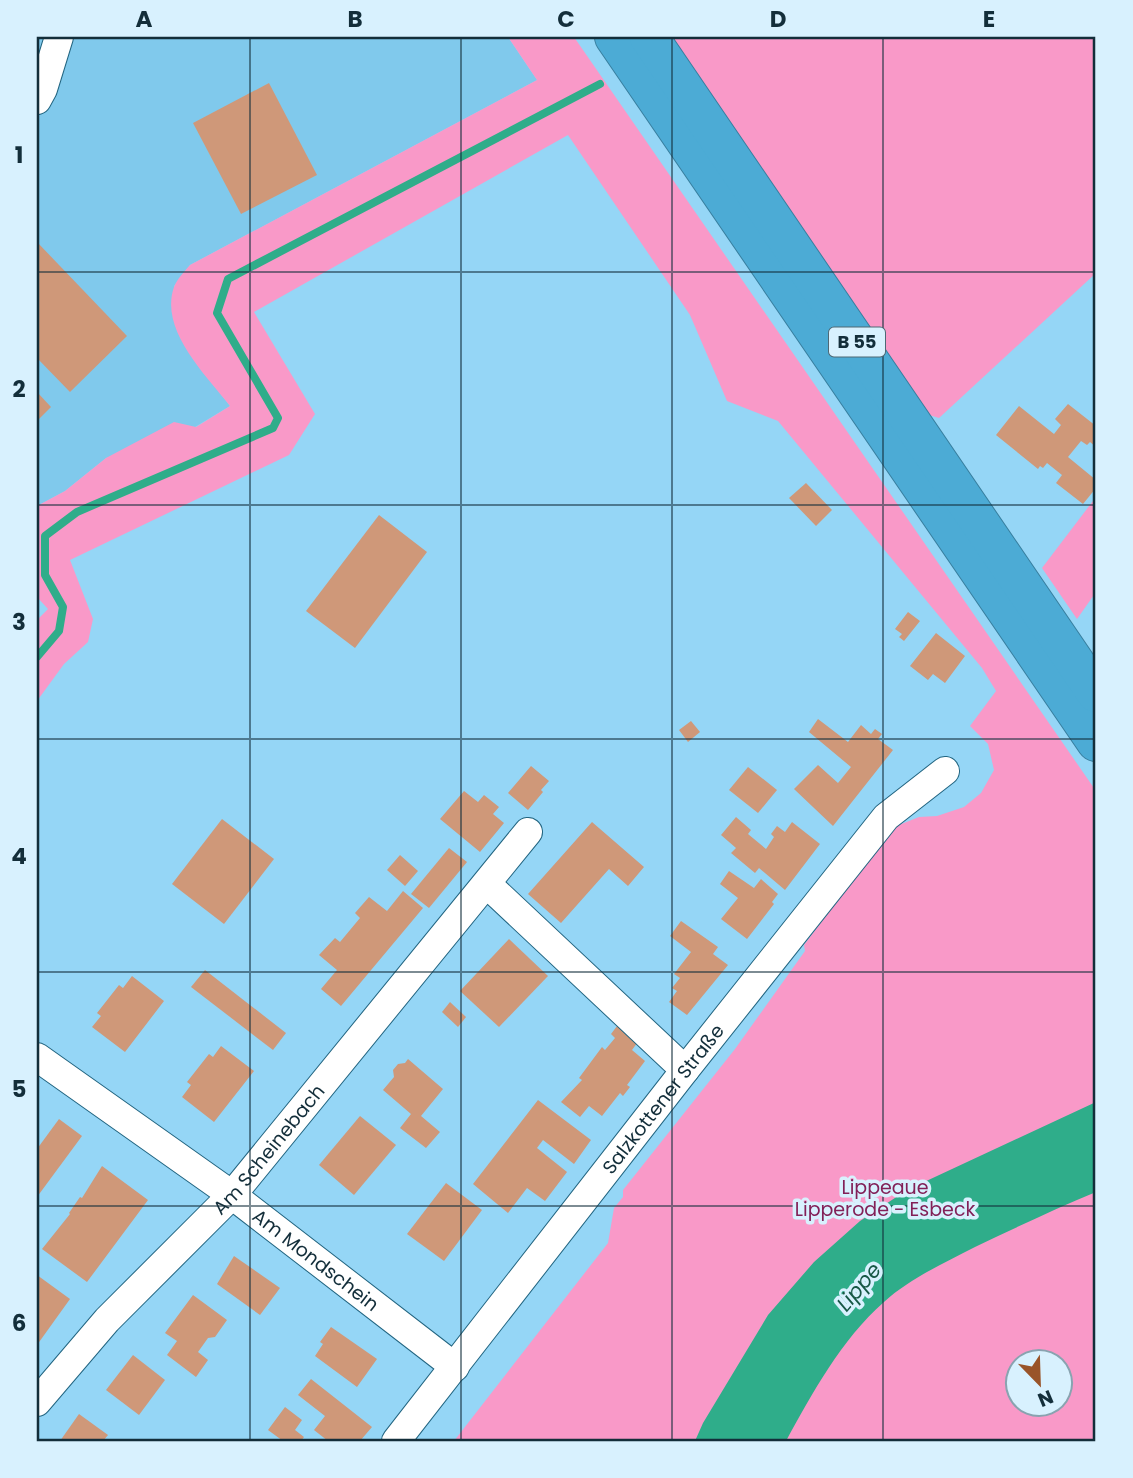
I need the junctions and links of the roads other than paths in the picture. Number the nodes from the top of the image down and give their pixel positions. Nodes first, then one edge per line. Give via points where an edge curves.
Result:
1 (59, 37) edge
2 (614, 37) edge
3 (649, 37) edge
4 (37, 100) edge
5 (1096, 694) edge
6 (1096, 741) edge
7 (945, 771) dead end
8 (528, 832) dead end
9 (487, 884) junction
10 (37, 1057) edge
11 (685, 1070) junction
12 (232, 1195) junction
13 (455, 1367) junction
14 (37, 1402) edge
15 (396, 1441) edge

1 - 4 street
2 - 6 highway, B 55
3 - 5 highway, B 55
7 - 11 street, Salzkottener Straße via 886,817
8 - 9 street, Am Scheinebach
9 - 11 street
9 - 12 street, Am Scheinebach
10 - 12 street, Am Mondschein
11 - 13 street, Salzkottener Straße
12 - 13 street, Am Mondschein
12 - 14 street, Am Scheinebach via 107,1320
13 - 15 street, Salzkottener Straße

